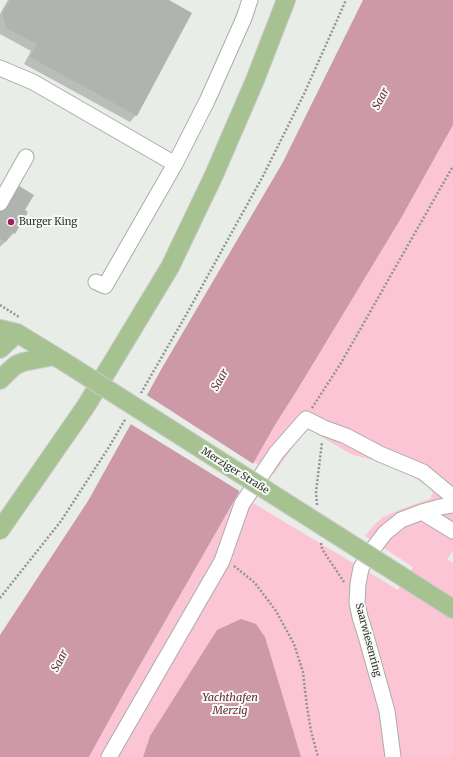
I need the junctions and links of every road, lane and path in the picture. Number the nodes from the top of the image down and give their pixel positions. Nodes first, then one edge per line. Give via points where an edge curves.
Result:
1 (250, 0) edge
2 (286, 0) edge
3 (346, 0) edge
4 (0, 68) edge
5 (26, 157) dead end
6 (175, 164) junction
7 (453, 166) edge
8 (0, 203) edge
9 (96, 282) dead end
10 (0, 316) edge
11 (0, 329) edge
12 (17, 334) junction
13 (0, 349) edge
14 (60, 360) junction
15 (0, 380) edge
16 (140, 394) dead end
17 (128, 414) dead end
18 (306, 419) junction
19 (324, 428) junction
20 (316, 492) dead end
21 (453, 497) edge
22 (453, 505) edge
23 (422, 512) junction
24 (1, 528) edge
25 (453, 531) edge
26 (322, 548) dead end
27 (222, 561) junction
28 (0, 598) edge
29 (357, 603) junction
30 (453, 609) edge
31 (109, 757) edge
32 (318, 757) edge
33 (393, 757) edge

1 - 6 street via 207,101
2 - 24 main road via 256,80 170,267 86,406
3 - 16 path via 304,94 263,176
4 - 6 street via 32,82
5 - 8 street
6 - 9 street via 105,286
7 - 18 path via 341,363
10 - 12 main road
11 - 12 main road
12 - 13 main road
12 - 14 main road, Merziger Straße
14 - 15 main road via 23,362
14 - 30 main road, Merziger Straße, bridge
17 - 28 path via 61,521
18 - 19 street
18 - 27 street via 277,452 242,504
19 - 20 path
19 - 21 street via 423,472
22 - 23 street, Saarwiesenring
23 - 25 street
23 - 29 street, Saarwiesenring via 401,520 385,533 372,550 362,568
26 - 29 path
27 - 31 street
27 - 32 path via 236,567 255,583 276,611 294,644 303,672 311,730
29 - 33 street, Saarwiesenring via 387,712

